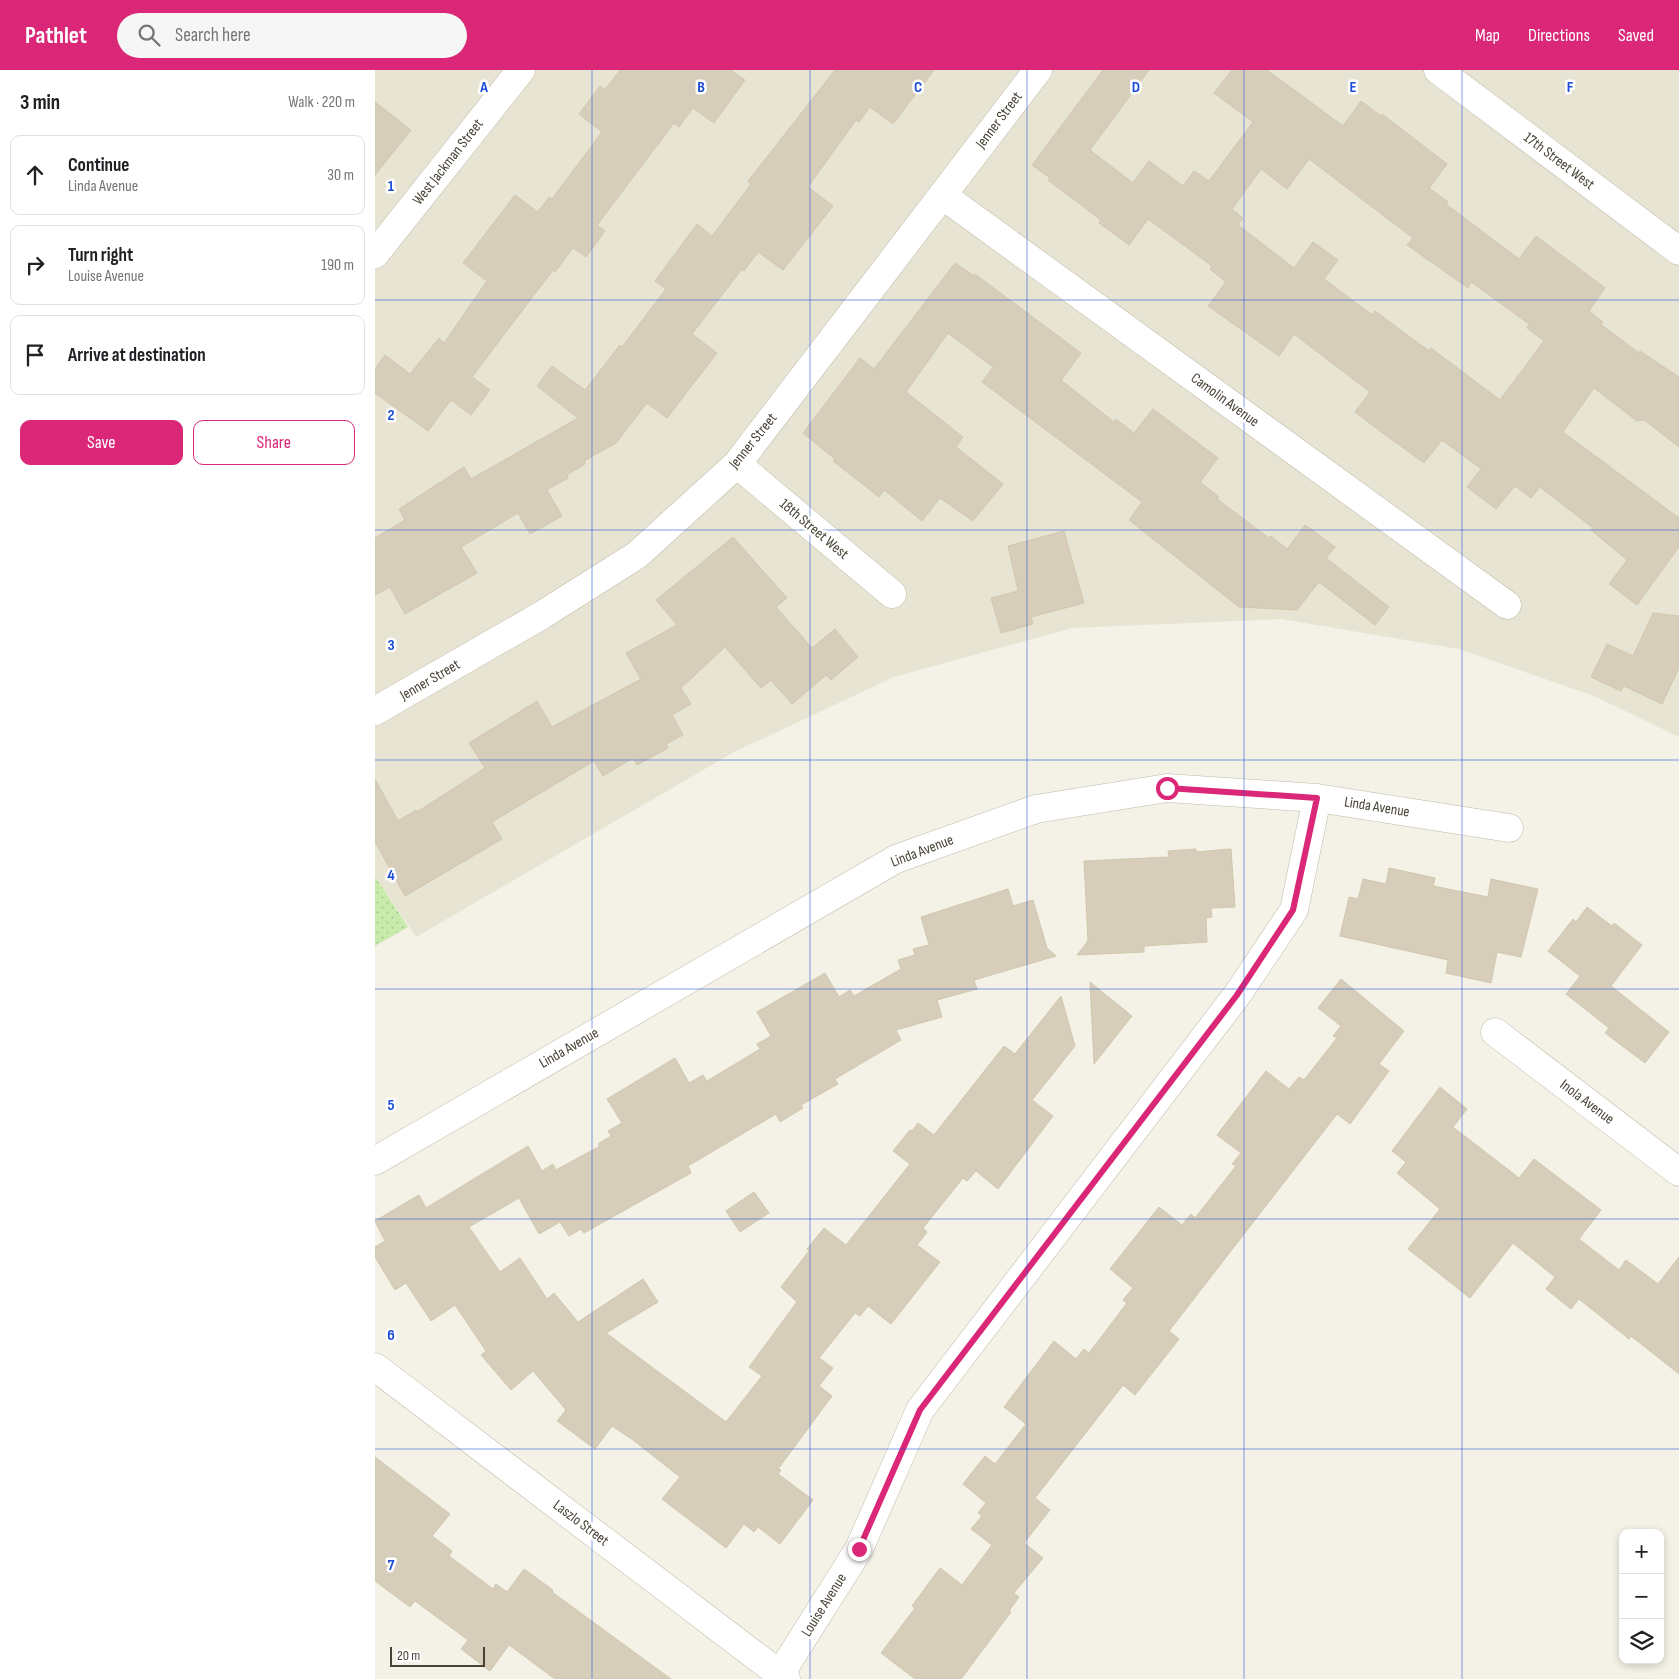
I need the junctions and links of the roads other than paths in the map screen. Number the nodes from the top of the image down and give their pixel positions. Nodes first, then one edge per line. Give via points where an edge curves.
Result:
1 (521, 70) edge
2 (1038, 70) edge
3 (1438, 70) edge
4 (942, 195) junction
5 (1679, 251) edge
6 (375, 254) edge
7 (737, 464) junction
8 (892, 594) dead end
9 (1507, 605) dead end
10 (375, 711) edge
11 (1317, 798) junction
12 (1509, 828) dead end
13 (1495, 1032) dead end
14 (375, 1161) edge
15 (1679, 1172) edge
16 (375, 1367) edge
17 (781, 1678) edge

1 - 6 street, West Jackman Street
2 - 4 street, Jenner Street
3 - 5 street, 17th Street West
4 - 7 street, Jenner Street
4 - 9 street, Camolin Avenue
7 - 8 street, 18th Street West
7 - 10 street, Jenner Street via 637,555 542,615
11 - 12 street, Linda Avenue
11 - 14 street, Linda Avenue via 1167,788 1036,809 896,859
11 - 17 street, Louise Avenue via 1293,910 1237,995 920,1410 859,1549
13 - 15 street, Inola Avenue
16 - 17 street, Laszlo Street

